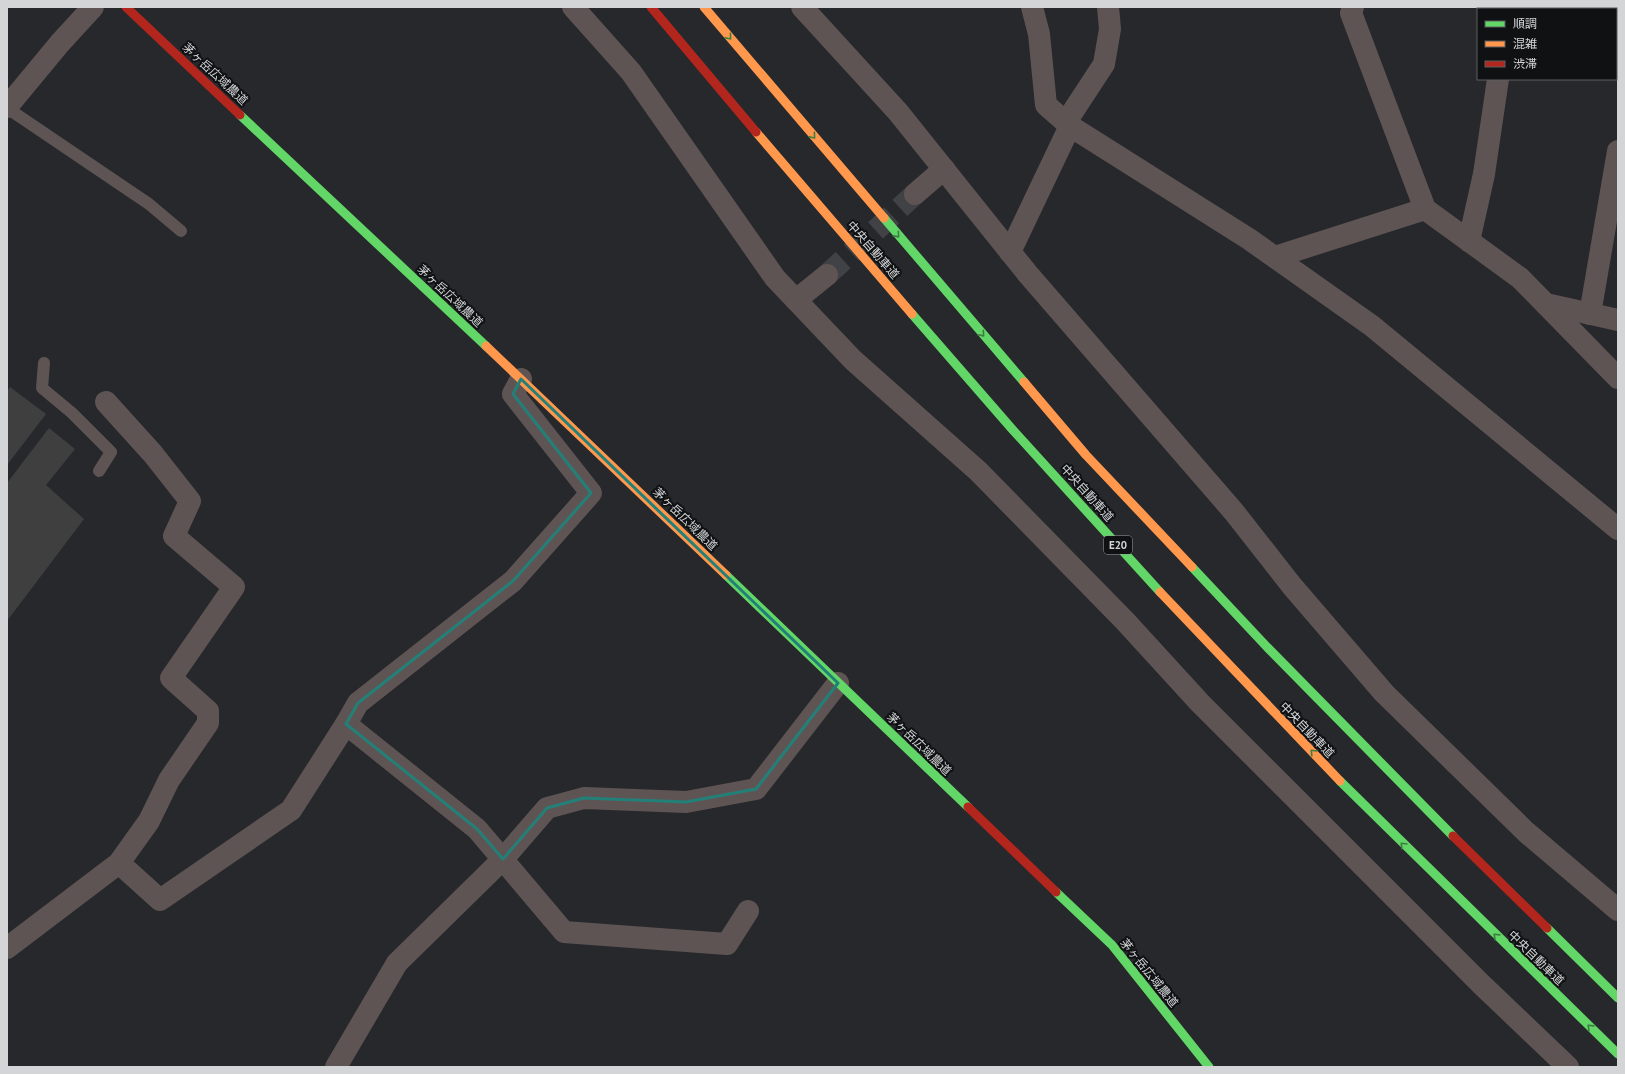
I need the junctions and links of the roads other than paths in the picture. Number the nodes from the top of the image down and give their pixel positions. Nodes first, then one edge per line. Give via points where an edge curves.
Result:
1 (93, 7) edge
2 (126, 7) edge
3 (572, 7) edge
4 (651, 7) edge
5 (704, 7) edge
6 (802, 7) edge
7 (1032, 7) edge
8 (1108, 7) edge
9 (1353, 7) edge
10 (1498, 80) edge
11 (7, 108) edge
12 (1068, 124) junction
13 (1618, 151) edge
14 (944, 169) junction
15 (915, 194) tunnel mouth
16 (1425, 209) junction
17 (180, 231) dead end
18 (1469, 241) junction
19 (1010, 252) junction
20 (1275, 257) junction
21 (827, 275) tunnel mouth
22 (796, 300) junction
23 (1546, 304) junction
24 (1590, 314) junction
25 (1618, 320) edge
26 (44, 363) dead end
27 (1618, 378) edge
28 (521, 379) junction
29 (106, 402) dead end
30 (99, 470) dead end
31 (1618, 528) edge
32 (838, 683) junction
33 (346, 724) junction
34 (503, 859) junction
35 (119, 863) junction
36 (1618, 910) edge
37 (748, 911) dead end
38 (7, 948) edge
39 (1618, 998) edge
40 (1618, 1054) edge
41 (336, 1067) edge
42 (1209, 1067) edge
43 (1568, 1067) edge

1 - 11 street
2 - 28 main road, 茅ヶ岳広域農道
3 - 22 street via 631,72 775,278
40 -> 4 main road, 中央自動車道 / E20 via 1433,875 1236,674 963,372 821,210
5 -> 39 main road, 中央自動車道 via 1086,455 1267,647 1465,848
6 - 14 street via 898,112
7 - 12 street via 1039,34 1046,105
8 - 12 street via 1110,29 1104,64
9 - 16 street via 1351,13
10 - 18 street via 1484,174
11 - 17 lane via 149,204
12 - 19 street
12 - 20 street
13 - 24 street
14 - 15 street
14 - 19 street
16 - 18 street
16 - 20 street
18 - 23 street via 1520,278
19 - 36 street via 1234,512 1292,586 1384,693 1526,832
20 - 31 street via 1372,326
21 - 22 street
22 - 43 street via 853,360 978,471 1125,621 1200,703 1481,984
23 - 24 street
23 - 27 street
24 - 25 street
26 - 30 lane via 42,388 112,452
28 - 32 main road, 茅ヶ岳広域農道
28 - 33 street via 513,394 591,493 513,580 358,702
29 - 35 street via 190,501 174,536 234,587 171,678 208,711 208,723 168,780 149,822
32 - 34 street via 756,789 686,802 584,798 547,808
32 - 42 main road, 茅ヶ岳広域農道 via 1112,945
33 - 34 street via 477,829
33 - 35 street via 291,810 160,900
34 - 37 street via 564,932 727,944
34 - 41 street via 397,963
35 - 38 street

